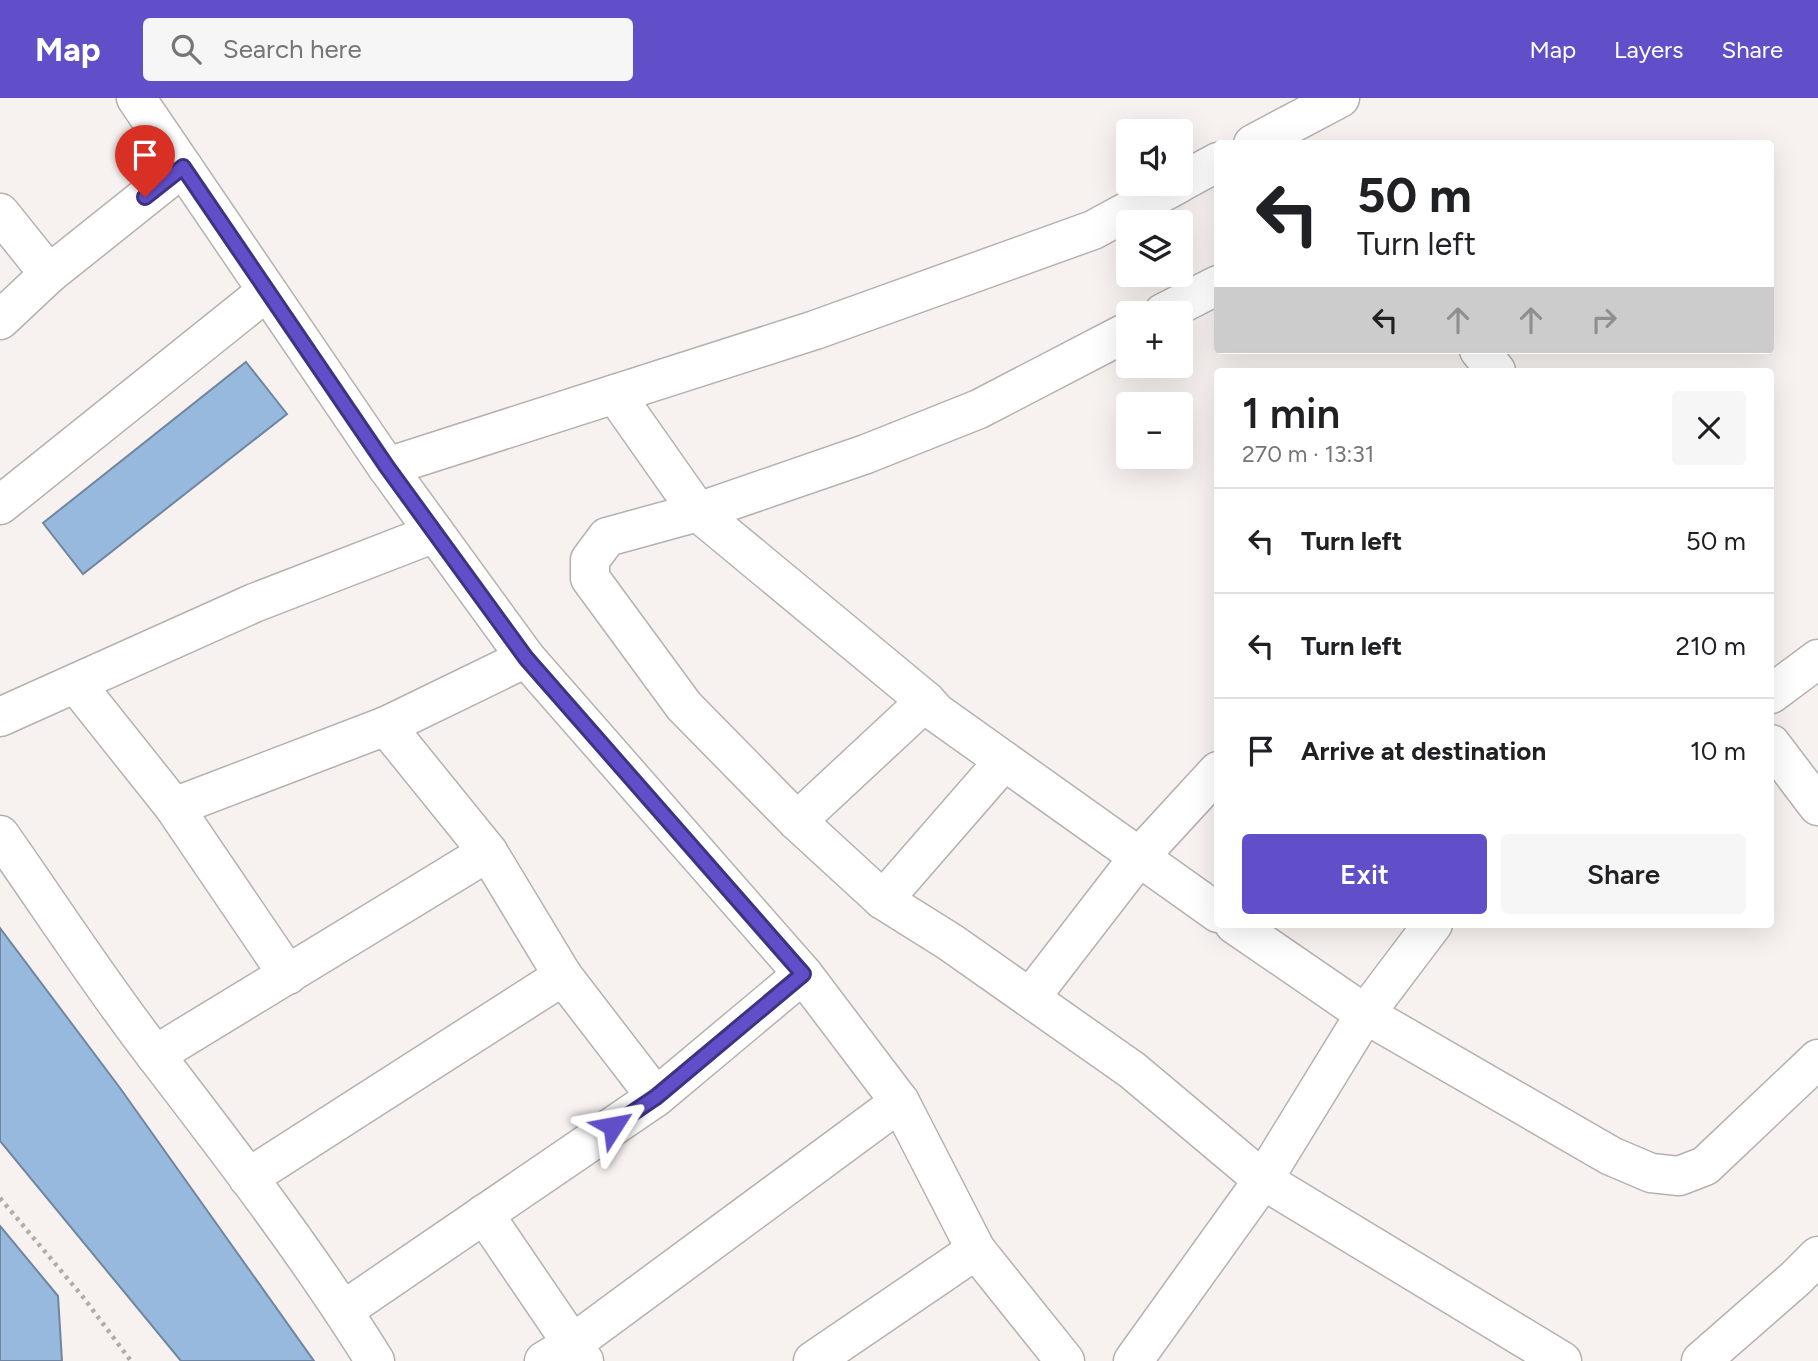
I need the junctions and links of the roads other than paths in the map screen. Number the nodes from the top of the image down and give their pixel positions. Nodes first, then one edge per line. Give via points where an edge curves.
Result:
1 (136, 98) edge
2 (1340, 98) edge
3 (1311, 130) edge
4 (1270, 140) edge
5 (1214, 164) edge
6 (183, 167) junction
7 (1193, 176) edge
8 (1156, 196) edge
9 (0, 212) edge
10 (49, 274) junction
11 (1214, 287) edge
12 (267, 291) junction
13 (1187, 301) edge
14 (0, 320) edge
15 (1116, 338) edge
16 (1482, 354) edge
17 (1494, 368) edge
18 (615, 394) junction
19 (399, 484) junction
20 (0, 505) edge
21 (698, 512) junction
22 (435, 533) junction
23 (526, 658) junction
24 (1818, 659) edge
25 (76, 684) junction
26 (1774, 692) edge
27 (926, 701) junction
28 (0, 717) edge
29 (386, 726) junction
30 (1774, 748) edge
31 (1004, 761) junction
32 (1214, 775) edge
33 (1818, 806) edge
34 (174, 807) junction
35 (797, 821) junction
36 (0, 835) edge
37 (488, 852) junction
38 (1138, 858) junction
39 (883, 900) junction
40 (1214, 910) edge
41 (1240, 928) edge
42 (1430, 928) edge
43 (803, 974) junction
44 (288, 975) junction
45 (563, 976) junction
46 (1030, 998) junction
47 (1365, 1014) junction
48 (155, 1055) junction
49 (1818, 1059) edge
50 (656, 1097) junction
51 (900, 1102) junction
52 (248, 1178) junction
53 (1263, 1180) junction
54 (484, 1214) junction
55 (976, 1250) junction
56 (1818, 1256) edge
57 (344, 1310) junction
58 (567, 1355) edge
59 (375, 1361) edge
60 (813, 1361) edge
61 (1065, 1361) edge
62 (1133, 1361) edge
63 (1562, 1361) edge
64 (1701, 1361) edge

1 - 6 street
2 - 3 street
3 - 4 street
5 - 7 street
6 - 10 street
6 - 12 street
8 - 18 street via 1093,230 815,330
9 - 10 street
10 - 14 street
11 - 13 street
12 - 19 street
12 - 20 street
15 - 21 street via 979,409
16 - 17 street
18 - 19 street
18 - 21 street
19 - 22 street
21 - 27 street
21 - 35 street via 607,537 590,560 590,578 684,706
22 - 23 street
22 - 25 street via 254,603
23 - 29 street
23 - 43 street
24 - 26 street
25 - 28 street
25 - 34 street
27 - 31 street
27 - 35 street
29 - 34 street
29 - 37 street
30 - 33 street
31 - 38 street
31 - 39 street
32 - 38 street
34 - 44 street
35 - 39 street
36 - 48 street
37 - 44 street
37 - 45 street
38 - 40 street
38 - 46 street
39 - 46 street
41 - 47 street
42 - 47 street
43 - 50 street
43 - 51 street
44 - 48 street
45 - 50 street
45 - 52 street
46 - 53 street via 1132,1070
47 - 49 street via 1611,1156 1651,1173 1679,1176 1705,1166
47 - 53 street
48 - 52 street
50 - 54 street
51 - 55 street
51 - 58 street
52 - 57 street
53 - 62 street
53 - 63 street
54 - 57 street
54 - 58 street
55 - 60 street
55 - 61 street
56 - 64 street
57 - 59 street

